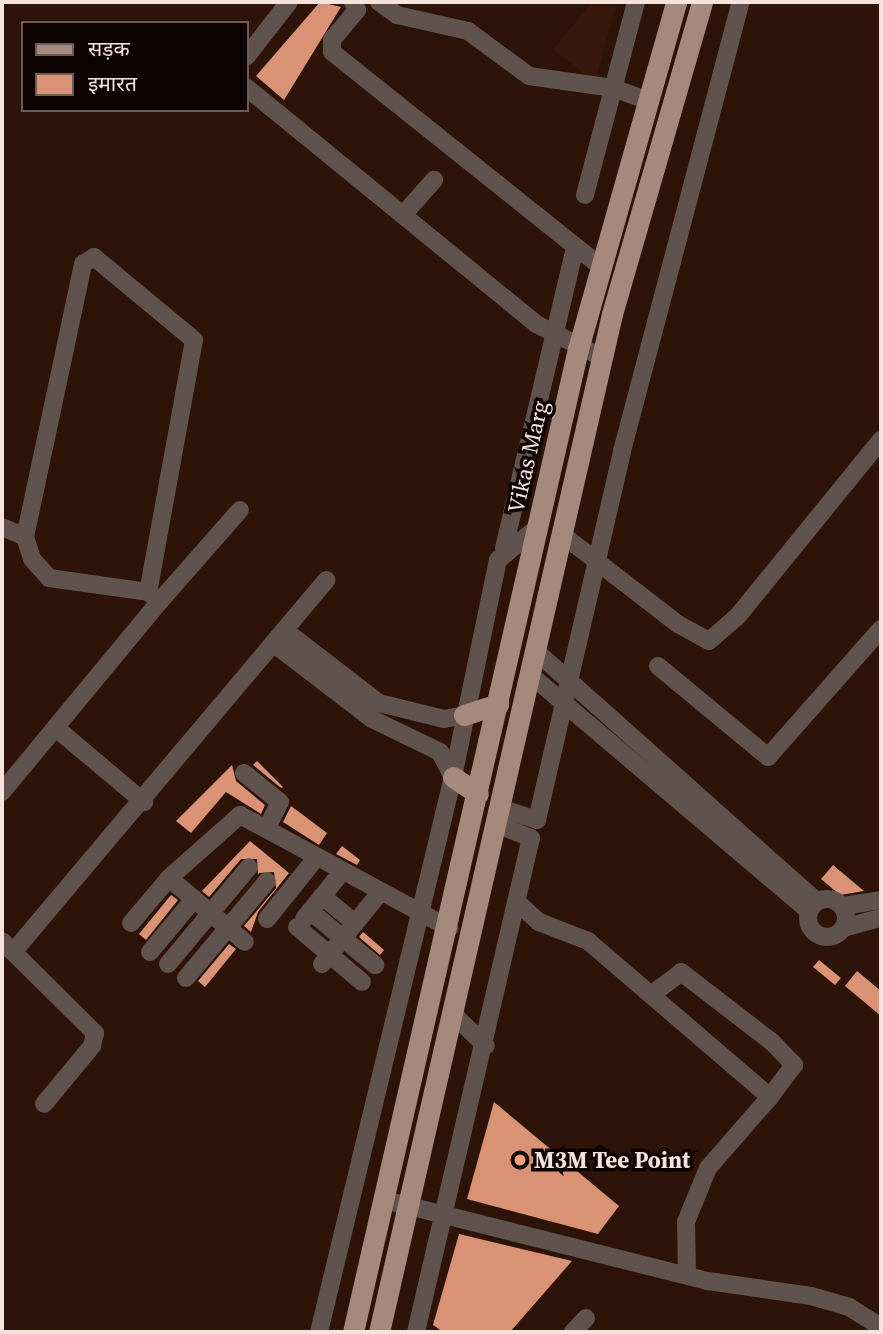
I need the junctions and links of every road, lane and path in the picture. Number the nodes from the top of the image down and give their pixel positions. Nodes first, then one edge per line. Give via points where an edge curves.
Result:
1 (289, 2) edge
2 (353, 2) edge
3 (379, 2) edge
4 (636, 2) edge
5 (676, 2) edge
6 (702, 2) edge
7 (741, 2) edge
8 (248, 54) edge
9 (613, 88) junction
10 (248, 89) edge
11 (648, 101) junction
12 (434, 180) dead end
13 (585, 195) dead end
14 (403, 215) junction
15 (575, 247) junction
16 (600, 266) junction
17 (553, 336) junction
18 (578, 349) junction
19 (603, 358) junction
20 (881, 440) edge
21 (240, 510) dead end
22 (539, 526) junction
23 (2, 527) edge
24 (564, 536) junction
25 (25, 537) junction
26 (504, 548) junction
27 (598, 561) junction
28 (326, 580) dead end
29 (154, 597) junction
30 (881, 629) edge
31 (279, 636) junction
32 (539, 654) junction
33 (658, 666) dead end
34 (533, 677) junction
35 (573, 679) junction
36 (498, 704) junction
37 (565, 705) junction
38 (402, 710) junction
39 (464, 715) junction
40 (57, 729) junction
41 (396, 730) junction
42 (244, 773) dead end
43 (453, 777) junction
44 (2, 792) edge
45 (478, 794) junction
46 (144, 802) junction
47 (498, 816) junction
48 (537, 820) junction
49 (267, 828) junction
50 (531, 838) junction
51 (316, 858) junction
52 (249, 867) dead end
53 (341, 873) junction
54 (169, 878) junction
55 (267, 881) dead end
56 (378, 895) junction
57 (322, 896) junction
58 (194, 899) junction
59 (881, 900) edge
60 (520, 905) junction
61 (812, 906) junction
62 (843, 906) junction
63 (310, 911) junction
64 (211, 913) junction
65 (419, 913) junction
66 (881, 918) edge
67 (267, 919) dead end
68 (131, 923) dead end
69 (355, 923) junction
70 (228, 928) junction
71 (449, 928) junction
72 (843, 929) junction
73 (342, 939) junction
74 (244, 942) dead end
75 (8, 946) edge
76 (150, 952) dead end
77 (326, 959) junction
78 (168, 964) dead end
79 (375, 965) dead end
80 (186, 978) dead end
81 (362, 982) dead end
82 (651, 995) junction
83 (452, 1013) junction
84 (486, 1046) junction
85 (770, 1097) junction
86 (44, 1104) dead end
87 (385, 1200) junction
88 (409, 1205) junction
89 (444, 1213) junction
90 (687, 1275) junction
91 (586, 1318) dead end
92 (881, 1327) edge
93 (319, 1332) edge
94 (353, 1332) edge
95 (379, 1332) edge
96 (416, 1332) edge
97 (573, 1332) edge
98 (876, 1332) edge

1 - 8 street
2 - 15 street via 357,10 332,40 332,52
3 - 9 street via 397,15 468,31 529,76
4 - 9 street
5 - 11 main road, Vikas Marg
6 - 19 main road
7 - 27 street
9 - 11 street
9 - 13 street
10 - 14 street
11 - 16 main road, Vikas Marg
12 - 14 street
14 - 17 street
15 - 16 street
15 - 17 street
16 - 18 main road, Vikas Marg
17 - 18 street
17 - 26 street
18 - 19 street
18 - 22 main road, Vikas Marg
19 - 24 main road
20 - 27 street via 737,617 709,640 678,624
21 - 29 street
22 - 26 street
22 - 36 main road, Vikas Marg
23 - 25 street
24 - 27 street
24 - 32 main road
25 - 29 street via 32,559 49,578
25 - 29 street via 83,264 94,257 194,340
26 - 39 street
27 - 35 street
28 - 31 street
29 - 40 street
30 - 33 street via 768,757
31 - 38 street via 366,696
31 - 41 street via 372,719
31 - 46 street
32 - 34 main road
32 - 35 street
34 - 37 street
34 - 47 main road
35 - 37 street
35 - 61 street
36 - 39 main road
36 - 45 main road, Vikas Marg
37 - 48 street
37 - 61 street
38 - 39 street via 444,719
38 - 41 street
39 - 43 street
40 - 44 street
40 - 46 street
41 - 43 street via 440,752
42 - 49 street via 280,802
43 - 45 main road
43 - 65 street
45 - 71 main road, Vikas Marg
46 - 75 street
47 - 48 street
47 - 50 street
47 - 83 main road
48 - 50 street
49 - 51 street
49 - 54 street via 247,816 229,821
50 - 60 street
51 - 53 street
51 - 67 street
52 - 64 street
53 - 56 street
53 - 57 street
54 - 58 street
54 - 68 street
55 - 70 street
56 - 65 street
56 - 69 street
57 - 63 street
57 - 69 street
58 - 64 street
58 - 76 street
59 - 62 street
60 - 82 street via 539,922 588,941
60 - 84 street
61 - 62 street via 835,900
61 - 72 street via 807,922 823,937
62 - 72 street
63 - 73 street
63 - 77 street via 293,931
64 - 70 street
64 - 78 street
65 - 71 street
65 - 93 street
66 - 72 street
69 - 73 street
70 - 74 street
70 - 80 street
71 - 87 main road, Vikas Marg
73 - 77 street
73 - 79 street
75 - 86 street via 94,1033 92,1046
77 - 81 street
82 - 85 street
82 - 85 street via 681,972 772,1042 794,1065
83 - 84 street
83 - 88 main road
84 - 89 street
85 - 90 street via 708,1168 686,1222
87 - 88 street
87 - 94 main road, Vikas Marg
88 - 89 street
88 - 95 main road
89 - 90 street
89 - 96 street
90 - 92 street via 811,1296 849,1307
91 - 97 street
92 - 98 street

